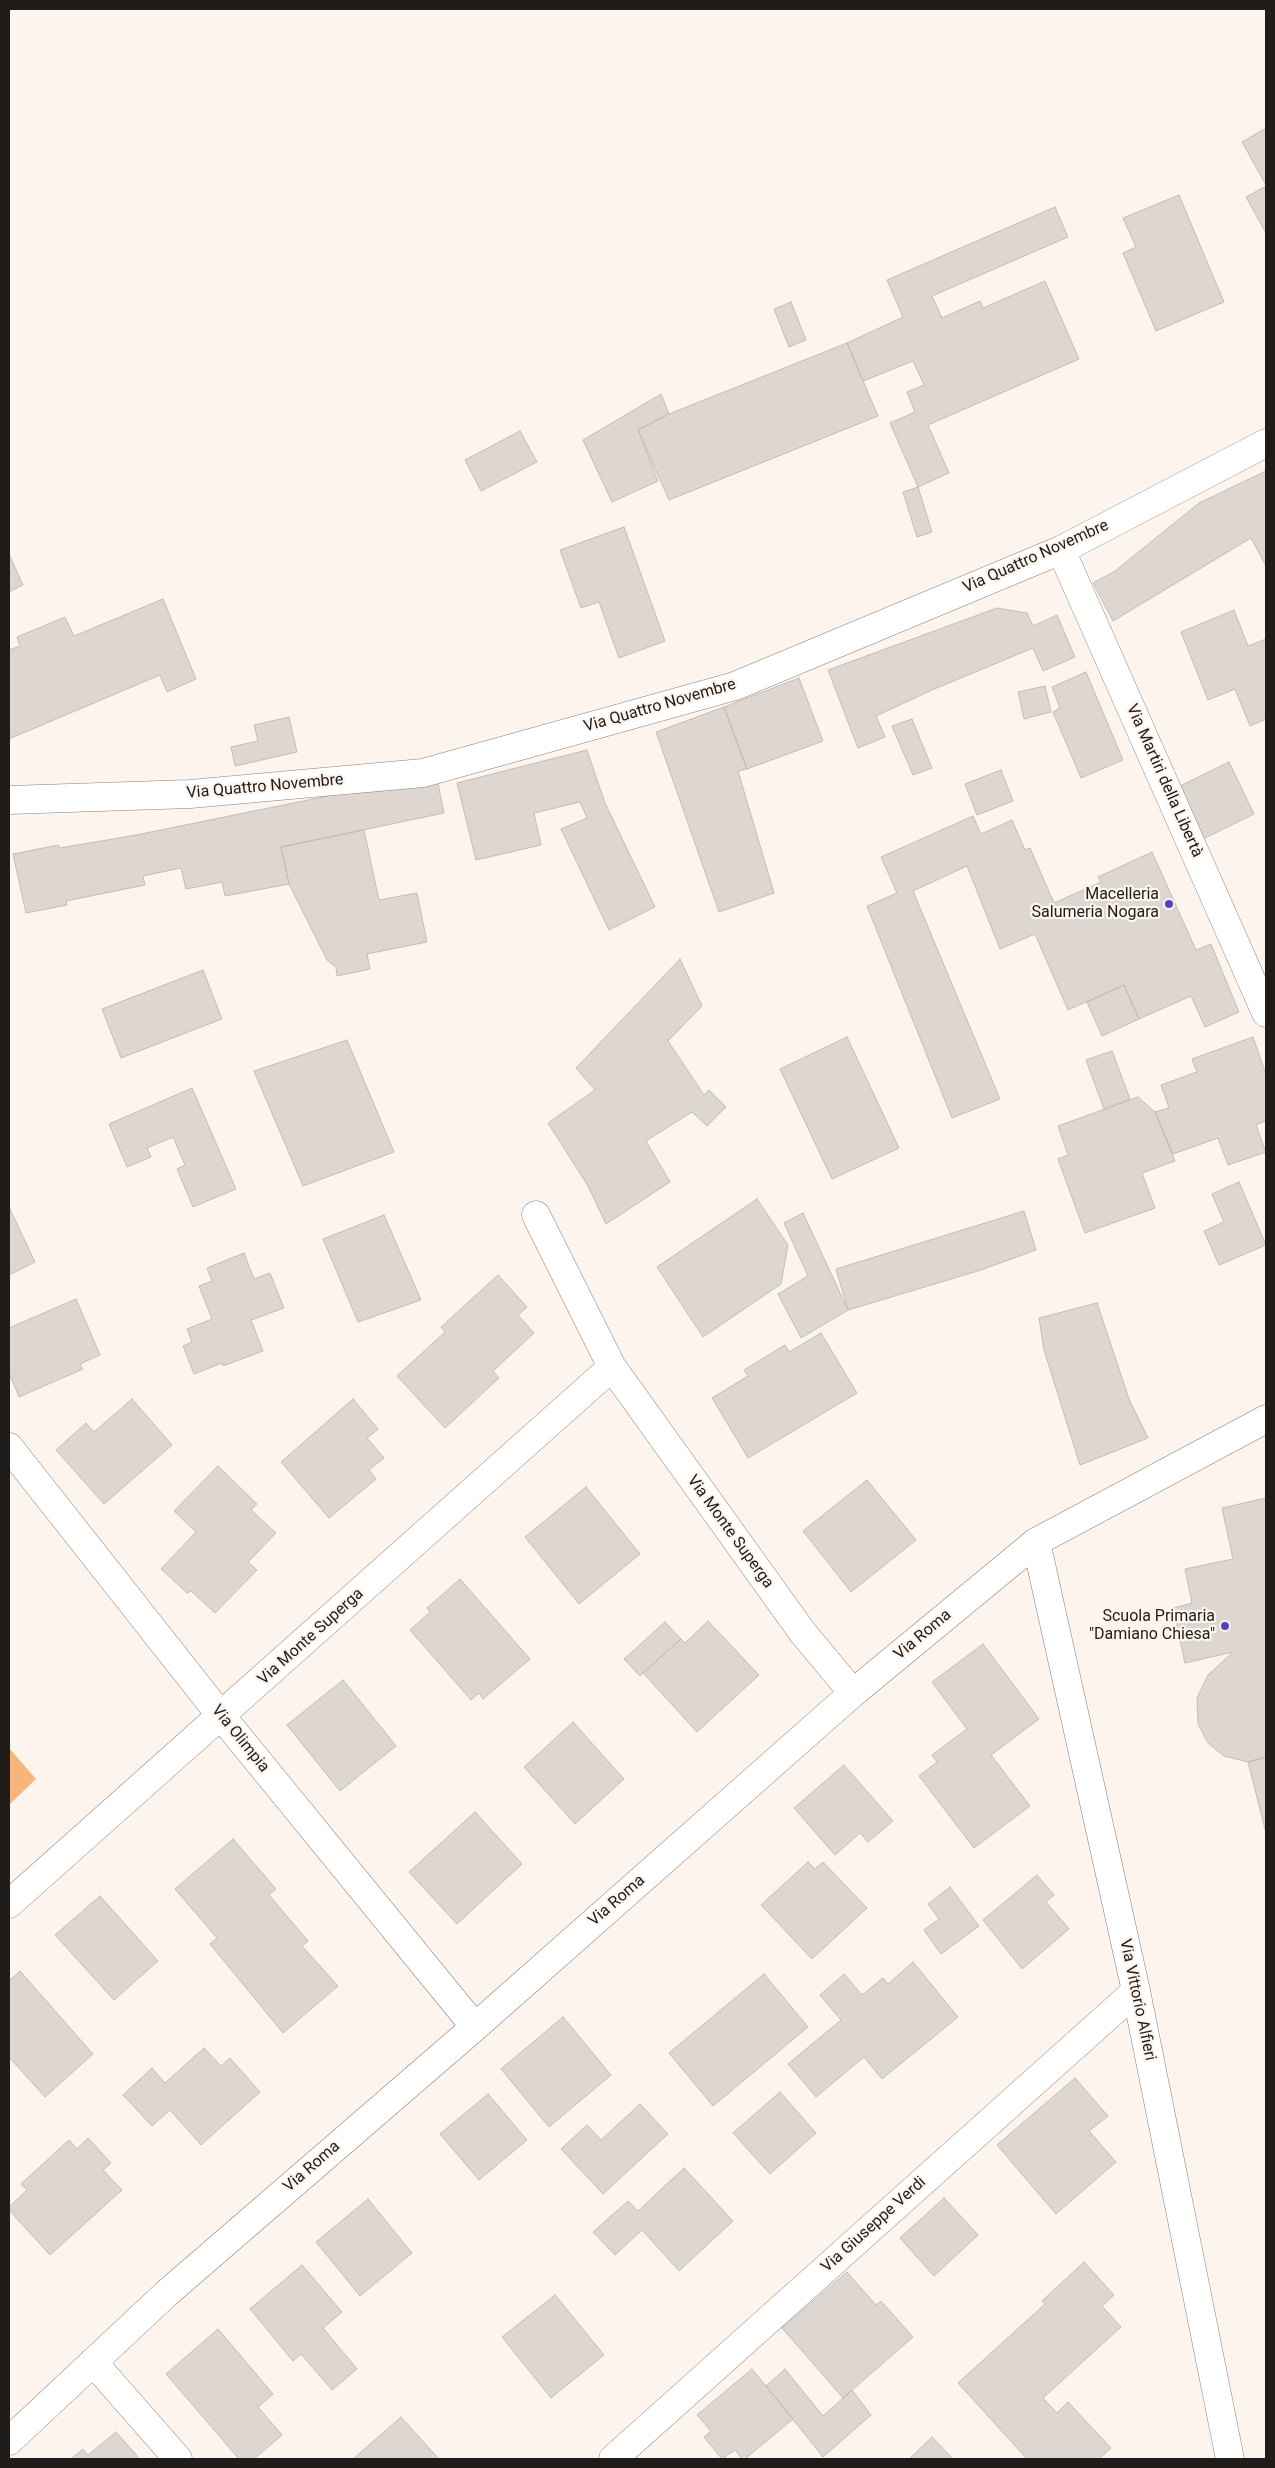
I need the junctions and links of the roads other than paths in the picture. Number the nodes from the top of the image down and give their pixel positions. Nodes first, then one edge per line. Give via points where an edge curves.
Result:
1 (1266, 443) edge
2 (1061, 550) junction
3 (9, 800) edge
4 (1266, 1012) edge
5 (536, 1215) dead end
6 (612, 1367) junction
7 (1266, 1419) edge
8 (9, 1448) edge
9 (1036, 1542) junction
10 (853, 1693) junction
11 (222, 1717) junction
12 (9, 1904) edge
13 (1136, 1992) junction
14 (475, 2027) junction
15 (93, 2362) junction
16 (9, 2440) edge
17 (178, 2459) edge
18 (612, 2459) edge
19 (1230, 2459) edge

1 - 2 street, Via Quattro Novembre
2 - 3 street, Via Quattro Novembre via 734,686 423,773 190,794
2 - 4 street, Via Martiri della Libertà
5 - 6 street, Via Monte Superga
6 - 10 street, Via Monte Superga via 803,1633
6 - 11 street, Via Monte Superga
7 - 9 street, Via Roma
8 - 11 street, Via Olimpia
9 - 10 street, Via Roma
9 - 13 street, Via Vittorio Alfieri
10 - 14 street, Via Roma
11 - 12 street, Via Monte Superga
11 - 14 street, Via Olimpia
13 - 18 street, Via Giuseppe Verdi
13 - 19 street, Via Vittorio Alfieri
14 - 15 street, Via Roma via 167,2293
15 - 16 street, Via Roma
15 - 17 street

